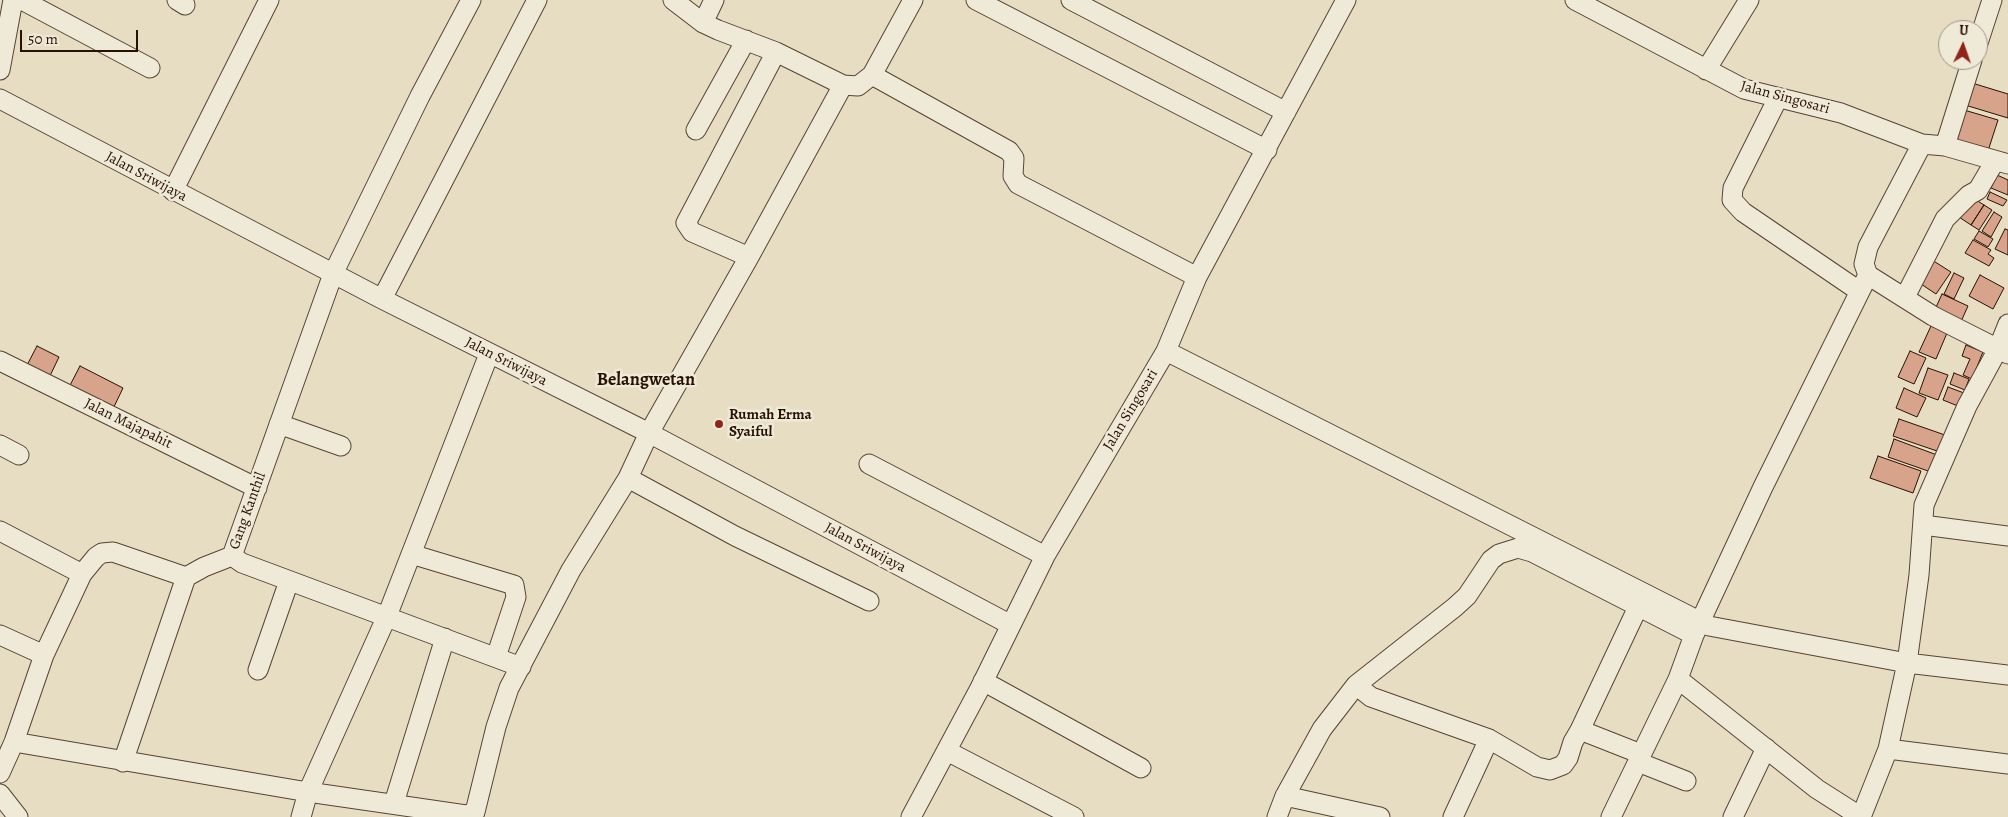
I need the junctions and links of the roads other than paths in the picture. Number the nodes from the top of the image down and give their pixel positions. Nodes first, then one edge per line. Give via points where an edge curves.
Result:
1 (14, 0) edge
2 (22, 0) edge
3 (269, 0) edge
4 (471, 0) edge
5 (537, 0) edge
6 (673, 0) edge
7 (714, 0) edge
8 (912, 0) edge
9 (976, 0) edge
10 (1071, 0) edge
11 (1346, 0) edge
12 (1575, 0) edge
13 (1749, 0) edge
14 (1992, 0) edge
15 (1985, 20) edge
16 (703, 23) junction
17 (746, 40) junction
18 (776, 52) junction
19 (150, 68) dead end
20 (0, 70) edge
21 (1706, 70) junction
22 (1969, 70) edge
23 (872, 76) junction
24 (843, 85) junction
25 (1778, 98) junction
26 (0, 99) edge
27 (1286, 112) junction
28 (696, 130) dead end
29 (1922, 144) junction
30 (1945, 146) junction
31 (1267, 150) junction
32 (2001, 163) edge
33 (173, 191) junction
34 (750, 257) junction
35 (333, 274) junction
36 (1197, 277) junction
37 (1864, 283) junction
38 (1905, 297) junction
39 (382, 299) junction
40 (2008, 324) edge
41 (1166, 351) junction
42 (2003, 351) edge
43 (489, 354) junction
44 (0, 361) edge
45 (279, 424) junction
46 (649, 433) junction
47 (0, 445) edge
48 (341, 446) dead end
49 (19, 455) dead end
50 (869, 464) dead end
51 (628, 478) junction
52 (257, 488) junction
53 (1923, 525) junction
54 (0, 531) edge
55 (2008, 536) edge
56 (411, 554) junction
57 (232, 556) junction
58 (1045, 556) junction
59 (82, 574) junction
60 (186, 577) junction
61 (289, 580) junction
62 (869, 600) dead end
63 (1638, 607) junction
64 (387, 616) junction
65 (1011, 625) junction
66 (1697, 628) junction
67 (0, 635) edge
68 (445, 638) junction
69 (44, 655) junction
70 (496, 657) junction
71 (1908, 663) junction
72 (521, 667) junction
73 (258, 670) dead end
74 (2008, 675) edge
75 (1678, 679) junction
76 (983, 681) junction
77 (1356, 685) junction
78 (1580, 730) junction
79 (1489, 740) junction
80 (8, 745) edge
81 (1766, 748) junction
82 (1888, 749) junction
83 (947, 751) junction
84 (1639, 758) junction
85 (123, 762) junction
86 (2008, 764) edge
87 (1142, 768) dead end
88 (0, 773) edge
89 (1686, 781) dead end
90 (308, 792) junction
91 (0, 794) edge
92 (1284, 796) junction
93 (394, 803) junction
94 (474, 815) edge
95 (18, 817) edge
96 (300, 817) edge
97 (911, 817) edge
98 (1074, 817) edge
99 (1277, 817) edge
100 (1380, 817) edge
101 (1453, 817) edge
102 (1611, 817) edge
103 (1733, 817) edge
104 (1861, 817) edge

1 - 20 street
2 - 19 street
3 - 33 street
4 - 35 street, Gang Kanthil
5 - 39 street
6 - 16 street
7 - 16 street
8 - 23 street
9 - 31 street
10 - 27 street
11 - 27 street, Jalan Singosari
12 - 21 street, Jalan Singosari
13 - 21 street
14 - 15 street
16 - 17 street
17 - 18 street
17 - 28 street
18 - 24 street
18 - 34 street via 686,223 692,232
21 - 25 street, Jalan Singosari via 1744,89
22 - 30 street
23 - 24 street via 858,86
23 - 36 street via 1009,151 1014,158 1013,176 1018,184
24 - 34 street
25 - 29 street, Jalan Singosari via 1841,114
25 - 37 street via 1733,188 1732,200 1742,212
26 - 33 street, Jalan Sriwijaya
27 - 31 street, Jalan Singosari
29 - 30 street, Jalan Singosari
29 - 37 street via 1866,252
30 - 32 street, Jalan Singosari
31 - 36 street, Jalan Singosari
32 - 38 street via 1978,190 1945,219
33 - 35 street, Jalan Sriwijaya
34 - 46 street
35 - 39 street, Jalan Sriwijaya
35 - 45 street, Gang Kanthil
36 - 41 street, Jalan Singosari
37 - 38 street
37 - 66 street
38 - 42 street via 1933,316
39 - 43 street, Jalan Sriwijaya
40 - 42 street
41 - 58 street, Jalan Singosari
41 - 66 street
42 - 53 street via 1967,406 1924,505
43 - 46 street, Jalan Sriwijaya
43 - 56 street
44 - 52 street, Jalan Majapahit
45 - 48 street
45 - 52 street, Gang Kanthil
46 - 51 street
46 - 65 street, Jalan Sriwijaya
47 - 49 street
50 - 58 street
51 - 62 street via 735,536
51 - 72 street via 571,570
52 - 57 street, Gang Kanthil
53 - 55 street
53 - 71 street
54 - 59 street
56 - 64 street
56 - 70 street via 514,584 516,597
57 - 60 street, Gang Kanthil
57 - 61 street via 242,563
58 - 65 street, Jalan Singosari
59 - 60 street via 96,557 113,552
59 - 69 street
60 - 85 street
61 - 64 street
61 - 73 street
63 - 66 street
63 - 77 street via 1532,552 1518,548 1508,550 1491,560 1455,607
63 - 78 street
64 - 68 street
64 - 90 street
65 - 76 street, Jalan Singosari
66 - 71 street via 1709,626
66 - 75 street
67 - 69 street
68 - 70 street
68 - 93 street
69 - 80 street
70 - 72 street
71 - 74 street
71 - 82 street
72 - 94 street via 509,688 496,727
75 - 81 street
75 - 84 street
76 - 83 street, Jalan Singosari
76 - 87 street
77 - 79 street via 1370,697
77 - 92 street via 1322,729
78 - 79 street via 1563,765 1550,770 1536,767
78 - 84 street
79 - 101 street
80 - 85 street
80 - 88 street
81 - 103 street
81 - 104 street via 1818,789
82 - 86 street
82 - 104 street
83 - 97 street, Jalan Singosari
83 - 98 street
84 - 89 street
84 - 102 street
85 - 90 street
90 - 93 street
90 - 96 street
91 - 95 street
92 - 99 street
92 - 100 street
93 - 94 street

